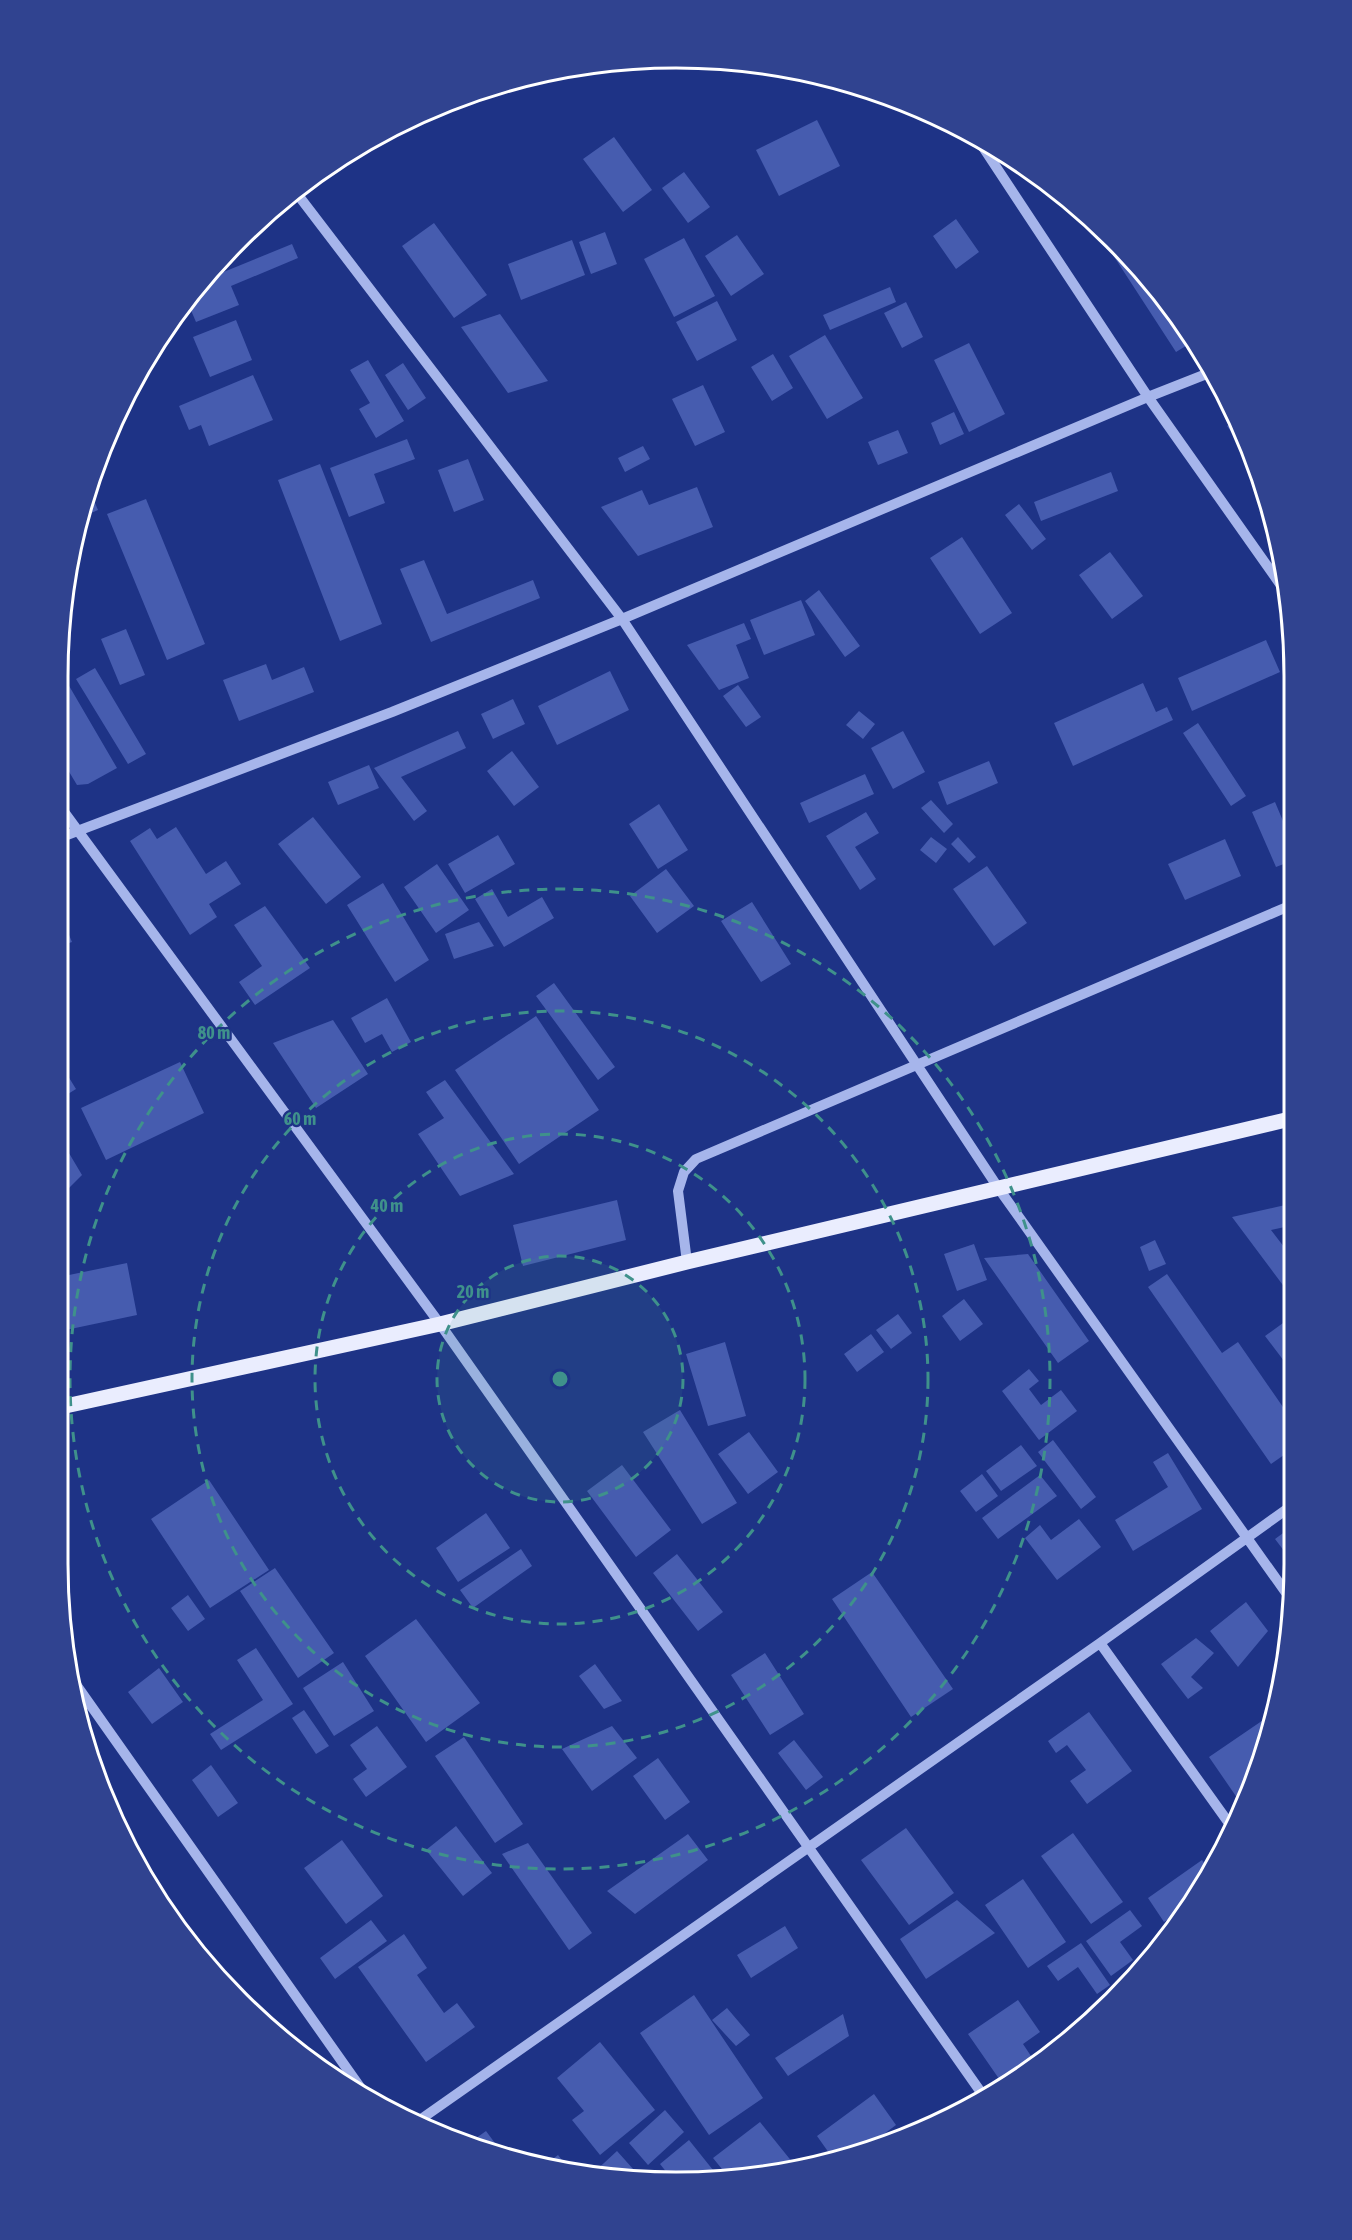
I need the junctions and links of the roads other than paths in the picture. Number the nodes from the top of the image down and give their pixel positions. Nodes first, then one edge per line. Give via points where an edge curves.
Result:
1 (986, 152) edge
2 (300, 198) edge
3 (1204, 375) edge
4 (1148, 397) junction
5 (1276, 579) edge
6 (622, 619) junction
7 (68, 818) edge
8 (76, 830) junction
9 (68, 834) edge
10 (1284, 908) edge
11 (917, 1065) junction
12 (1284, 1120) edge
13 (999, 1190) junction
14 (687, 1262) junction
15 (440, 1324) junction
16 (68, 1405) edge
17 (1284, 1511) edge
18 (1246, 1537) junction
19 (1283, 1589) edge
20 (1100, 1644) junction
21 (82, 1694) edge
22 (1227, 1821) edge
23 (807, 1847) junction
24 (356, 2081) edge
25 (979, 2091) edge
26 (423, 2117) edge

1 - 4 street
2 - 6 street
3 - 4 street
4 - 5 street
4 - 6 street
6 - 8 street via 392,712
6 - 11 street
7 - 8 street
8 - 9 street
8 - 15 street
10 - 11 street
11 - 13 street
11 - 14 street via 696,1159 684,1172 678,1191
12 - 13 main road
13 - 14 main road
13 - 18 street
14 - 15 main road
15 - 16 main road
15 - 23 street
17 - 18 street
18 - 19 street
18 - 20 street
20 - 22 street
20 - 23 street
21 - 24 street
23 - 25 street
23 - 26 street

